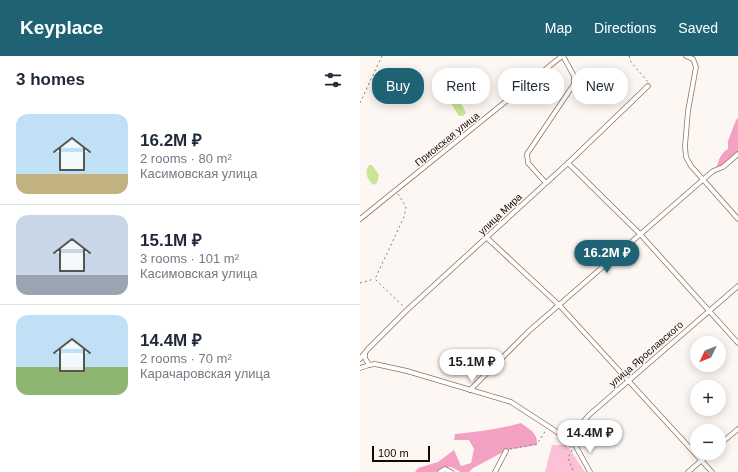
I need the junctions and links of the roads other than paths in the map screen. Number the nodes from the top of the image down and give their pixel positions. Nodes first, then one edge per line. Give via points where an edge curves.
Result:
1 (563, 56) edge
2 (686, 56) edge
3 (648, 86) road end
4 (738, 154) edge
5 (568, 163) junction
6 (702, 180) junction
7 (545, 182) junction
8 (360, 219) edge
9 (738, 220) edge
10 (640, 234) junction
11 (486, 237) junction
12 (738, 286) edge
13 (560, 306) junction
14 (709, 310) junction
15 (738, 343) edge
16 (365, 354) junction
17 (360, 359) edge
18 (369, 365) junction
19 (360, 368) edge
20 (627, 381) junction
21 (470, 390) junction
22 (738, 429) edge
23 (726, 439) edge
24 (574, 442) junction
25 (690, 447) edge
26 (506, 451) road end
27 (702, 460) joint
28 (440, 472) edge
29 (451, 472) edge
30 (495, 472) edge
31 (590, 472) edge
32 (688, 472) edge
33 (712, 472) edge

1 - 7 street via 574,76 574,84 527,154 528,163
1 - 8 street, Приокская улица
2 - 6 street via 693,59 696,67 688,111 686,157
3 - 5 street, улица Мира
4 - 6 street via 724,167 713,171
5 - 7 street, улица Мира
5 - 10 street
6 - 9 street
6 - 10 street
7 - 11 street, улица Мира
10 - 13 street
10 - 14 street
11 - 13 street
11 - 16 street, улица Мира
12 - 14 street, улица Ярославского
13 - 20 street
13 - 21 street via 529,332
14 - 15 street
14 - 20 street, улица Ярославского
16 - 17 street, улица Мира
16 - 18 street
18 - 19 street
18 - 21 street via 407,371
20 - 24 street, улица Ярославского via 589,415 579,427
20 - 25 street
21 - 24 street via 511,402
22 - 23 street
24 - 31 street
26 - 30 street
27 - 32 street
27 - 33 street
28 - 29 street via 445,469

